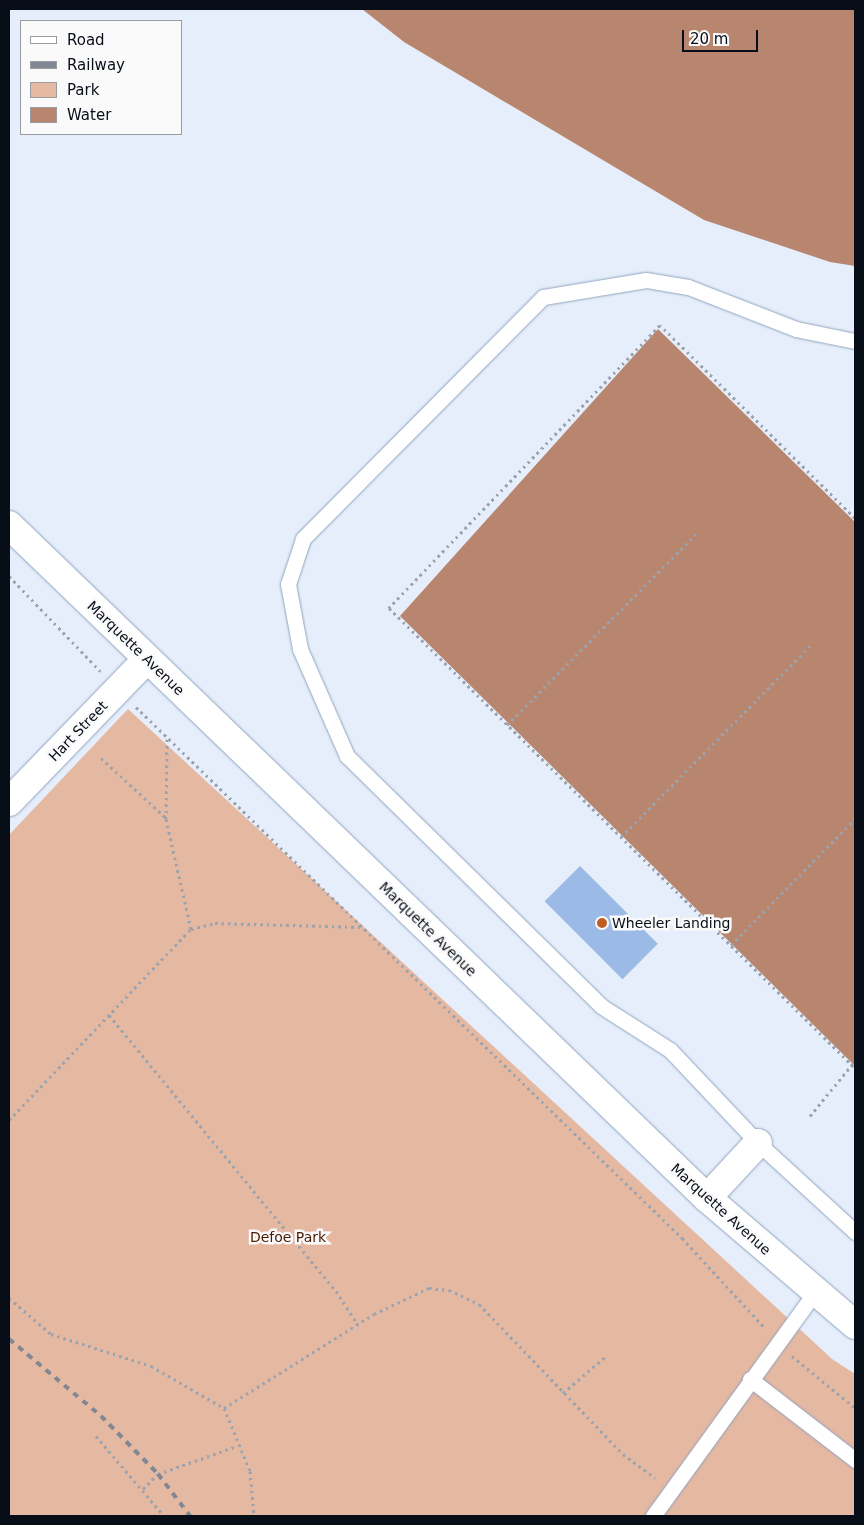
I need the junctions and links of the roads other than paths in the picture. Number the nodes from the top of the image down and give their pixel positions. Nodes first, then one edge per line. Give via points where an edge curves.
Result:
1 (855, 342) edge
2 (9, 525) edge
3 (147, 659) junction
4 (9, 802) edge
5 (758, 1143) junction
6 (707, 1198) junction
7 (855, 1232) edge
8 (815, 1292) junction
9 (855, 1325) edge
10 (750, 1379) junction
11 (855, 1460) edge
12 (653, 1516) edge

1 - 5 lane via 796,329 688,287 646,280 543,296 303,539 288,584 300,649 347,756 601,1006 670,1050
2 - 3 street, Marquette Avenue
3 - 4 street, Hart Street
3 - 6 street, Marquette Avenue
5 - 6 street
5 - 7 lane
6 - 8 street, Marquette Avenue
8 - 9 street, Marquette Avenue
8 - 10 lane
10 - 11 lane
10 - 12 lane

